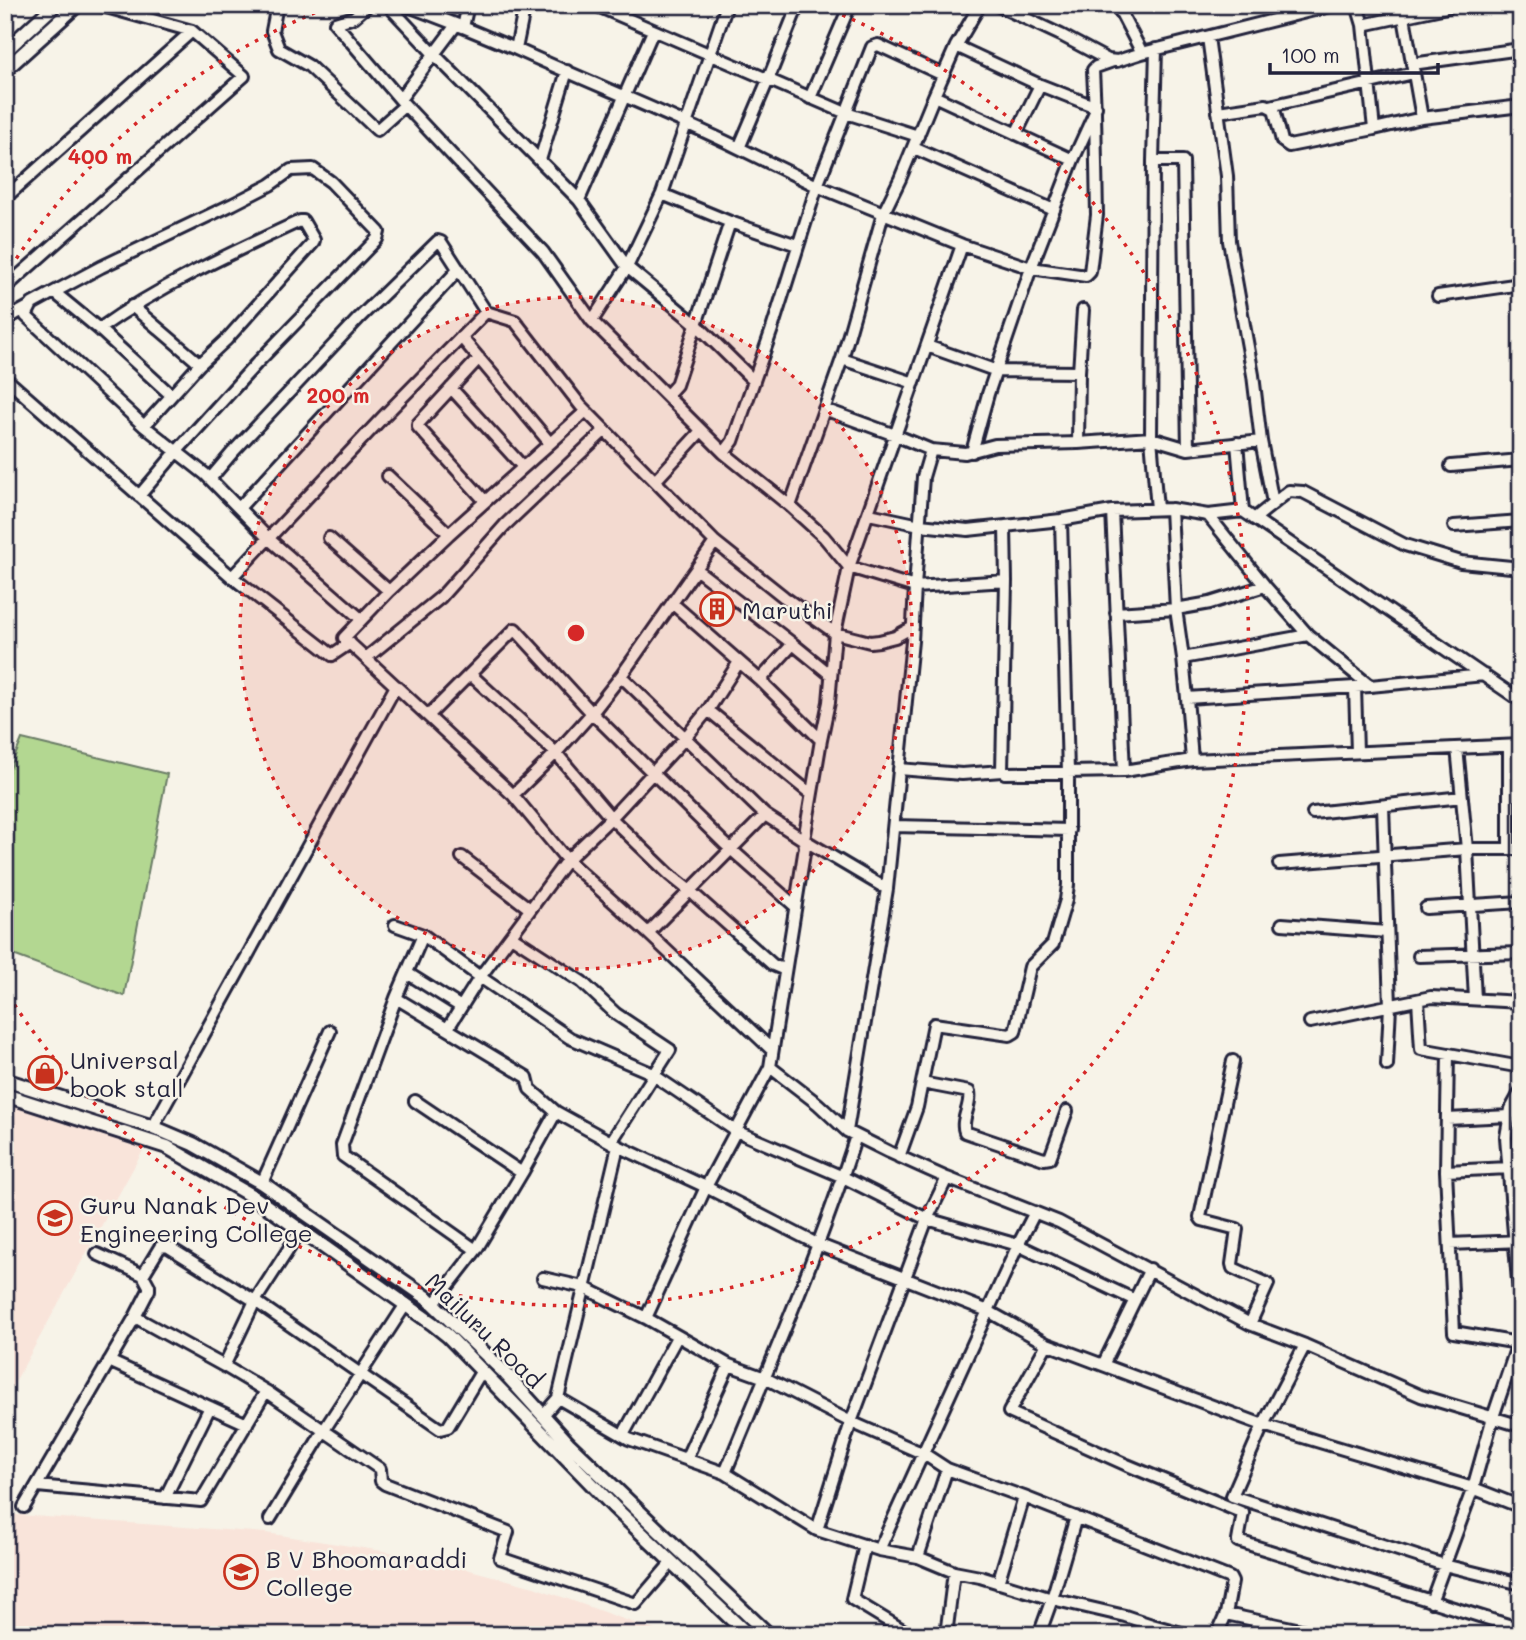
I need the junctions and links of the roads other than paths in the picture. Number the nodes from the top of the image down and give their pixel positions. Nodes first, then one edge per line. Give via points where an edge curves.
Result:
1 (55, 5) edge
2 (77, 5) edge
3 (99, 5) edge
4 (277, 5) edge
5 (368, 5) edge
6 (388, 5) edge
7 (468, 5) edge
8 (525, 5) edge
9 (595, 5) edge
10 (727, 5) edge
11 (798, 5) edge
12 (850, 5) edge
13 (980, 5) edge
14 (997, 5) edge
15 (1117, 5) edge
16 (1334, 5) edge
17 (1357, 5) edge
18 (1456, 5) edge
19 (410, 6) edge
20 (1300, 9) edge
21 (1404, 17) junction
22 (1363, 25) junction
23 (460, 26) junction
24 (192, 31) junction
25 (653, 31) junction
26 (1208, 37) junction
27 (956, 46) junction
28 (516, 49) junction
29 (1156, 49) junction
30 (1521, 49) edge
31 (5, 51) edge
32 (1142, 53) junction
33 (434, 54) junction
34 (710, 55) junction
35 (1113, 61) junction
36 (1413, 69) junction
37 (5, 70) edge
38 (567, 71) junction
39 (943, 75) junction
40 (768, 80) junction
41 (1369, 84) junction
42 (1040, 85) junction
43 (934, 96) junction
44 (625, 97) junction
45 (810, 97) junction
46 (403, 102) junction
47 (1270, 106) junction
48 (1521, 106) edge
49 (1096, 110) junction
50 (1218, 112) junction
51 (846, 113) junction
52 (1422, 118) junction
53 (688, 122) junction
54 (1374, 129) junction
55 (1016, 134) junction
56 (916, 142) junction
57 (739, 148) junction
58 (540, 160) junction
59 (1073, 160) junction
60 (1153, 161) junction
61 (817, 186) junction
62 (662, 194) junction
63 (5, 198) edge
64 (579, 200) junction
65 (1054, 210) junction
66 (883, 214) junction
67 (730, 222) junction
68 (797, 245) junction
69 (962, 245) junction
70 (627, 267) junction
71 (1031, 268) junction
72 (459, 269) junction
73 (1521, 284) edge
74 (5, 288) edge
75 (54, 292) junction
76 (1438, 296) dead end
77 (32, 304) junction
78 (132, 306) junction
79 (1083, 310) dead end
80 (486, 312) junction
81 (5, 320) edge
82 (592, 321) junction
83 (697, 325) junction
84 (99, 329) junction
85 (461, 337) junction
86 (927, 346) junction
87 (479, 358) junction
88 (842, 359) junction
89 (200, 364) junction
90 (997, 370) junction
91 (1079, 372) junction
92 (5, 378) edge
93 (754, 381) junction
94 (914, 383) junction
95 (451, 388) junction
96 (667, 395) junction
97 (171, 396) junction
98 (824, 409) junction
99 (586, 411) junction
100 (144, 426) junction
101 (604, 431) junction
102 (701, 431) junction
103 (895, 435) junction
104 (1151, 438) junction
105 (1261, 441) junction
106 (550, 443) junction
107 (1078, 443) junction
108 (1237, 443) junction
109 (1188, 449) junction
110 (931, 450) junction
111 (177, 451) junction
112 (972, 452) junction
113 (724, 453) junction
114 (1521, 460) edge
115 (1451, 466) dead end
116 (523, 467) junction
117 (388, 476) dead end
118 (210, 480) junction
119 (656, 480) junction
120 (139, 496) junction
121 (485, 501) junction
122 (1273, 503) junction
123 (790, 506) junction
124 (239, 508) junction
125 (1157, 509) junction
126 (1171, 509) junction
127 (1112, 511) junction
128 (1243, 511) junction
129 (869, 514) junction
130 (1208, 515) junction
131 (1254, 519) junction
132 (1061, 520) junction
133 (1521, 520) edge
134 (920, 525) junction
135 (1005, 526) junction
136 (1454, 526) dead end
137 (449, 534) junction
138 (329, 538) dead end
139 (269, 539) junction
140 (715, 542) junction
141 (849, 567) junction
142 (1521, 568) edge
143 (697, 570) junction
144 (232, 577) junction
145 (1006, 582) junction
146 (1265, 586) junction
147 (915, 587) junction
148 (389, 591) junction
149 (672, 604) junction
150 (1176, 609) junction
151 (1116, 613) junction
152 (361, 619) junction
153 (913, 627) junction
154 (835, 634) junction
155 (1308, 635) junction
156 (350, 643) junction
157 (793, 644) junction
158 (366, 658) junction
159 (1183, 658) junction
160 (739, 662) junction
161 (470, 674) junction
162 (831, 675) junction
163 (1484, 675) junction
164 (621, 676) junction
165 (760, 680) junction
166 (396, 686) junction
167 (1370, 686) junction
168 (1355, 687) junction
169 (1187, 698) junction
170 (1521, 701) edge
171 (708, 710) junction
172 (592, 713) junction
173 (428, 716) junction
174 (686, 737) junction
175 (821, 740) junction
176 (1515, 746) edge
177 (1457, 748) junction
178 (556, 752) junction
179 (1357, 752) junction
180 (1192, 760) junction
181 (899, 769) junction
182 (1002, 771) junction
183 (1124, 771) junction
184 (652, 772) junction
185 (1068, 772) junction
186 (811, 794) junction
187 (513, 795) junction
188 (1462, 797) junction
189 (1383, 806) junction
190 (1313, 813) dead end
191 (765, 815) junction
192 (611, 818) junction
193 (894, 826) junction
194 (1069, 830) junction
195 (804, 840) junction
196 (730, 848) junction
197 (1467, 849) junction
198 (1515, 849) edge
199 (1385, 856) junction
200 (462, 857) dead end
201 (567, 860) junction
202 (1279, 864) dead end
203 (887, 889) junction
204 (690, 891) junction
205 (1521, 902) edge
206 (1470, 905) junction
207 (795, 906) junction
208 (1426, 908) dead end
209 (530, 909) junction
210 (1282, 924) dead end
211 (395, 925) dead end
212 (1387, 932) junction
213 (648, 933) junction
214 (423, 936) junction
215 (511, 936) junction
216 (1521, 953) edge
217 (1473, 954) junction
218 (1419, 956) dead end
219 (785, 970) junction
220 (407, 973) junction
221 (480, 977) junction
222 (396, 998) junction
223 (1475, 999) junction
224 (1418, 1000) junction
225 (1521, 1002) edge
226 (1390, 1006) junction
227 (461, 1007) junction
228 (1310, 1022) dead end
229 (448, 1028) junction
230 (330, 1031) dead end
231 (772, 1050) junction
232 (1448, 1054) junction
233 (1233, 1061) dead end
234 (1387, 1065) dead end
235 (1521, 1066) edge
236 (770, 1067) junction
237 (655, 1076) junction
238 (10, 1082) edge
239 (922, 1083) junction
240 (1521, 1091) edge
241 (8, 1096) edge
242 (415, 1101) dead end
243 (1067, 1111) dead end
244 (556, 1112) junction
245 (1447, 1119) junction
246 (1509, 1122) junction
247 (1521, 1126) edge
248 (153, 1127) junction
249 (736, 1131) junction
250 (852, 1134) junction
251 (614, 1144) junction
252 (899, 1157) junction
253 (1509, 1168) junction
254 (1446, 1171) junction
255 (522, 1173) junction
256 (843, 1177) junction
257 (947, 1178) junction
258 (262, 1183) junction
259 (705, 1187) junction
260 (1035, 1212) junction
261 (927, 1219) junction
262 (301, 1230) junction
263 (1518, 1242) edge
264 (817, 1244) junction
265 (1450, 1244) junction
266 (1018, 1245) junction
267 (475, 1250) junction
268 (97, 1254) dead end
269 (1150, 1269) junction
270 (144, 1275) junction
271 (543, 1278) dead end
272 (905, 1278) junction
273 (583, 1287) junction
274 (1520, 1296) edge
275 (1135, 1300) junction
276 (255, 1301) junction
277 (405, 1304) junction
278 (434, 1304) junction
279 (988, 1311) junction
280 (135, 1317) junction
281 (646, 1318) junction
282 (1521, 1318) edge
283 (1250, 1324) junction
284 (1521, 1327) edge
285 (677, 1337) junction
286 (1046, 1344) junction
287 (1305, 1345) junction
288 (1517, 1350) edge
289 (109, 1362) junction
290 (1521, 1364) edge
291 (729, 1365) junction
292 (1103, 1365) junction
293 (224, 1366) junction
294 (481, 1371) junction
295 (360, 1375) junction
296 (765, 1378) junction
297 (266, 1391) junction
298 (558, 1398) junction
299 (210, 1407) junction
300 (543, 1415) junction
301 (1493, 1417) junction
302 (851, 1422) junction
303 (247, 1424) junction
304 (1263, 1426) junction
305 (1521, 1426) edge
306 (324, 1430) junction
307 (623, 1435) junction
308 (924, 1454) junction
309 (686, 1460) junction
310 (947, 1469) junction
311 (725, 1473) junction
312 (37, 1486) junction
313 (1473, 1488) junction
314 (1024, 1497) junction
315 (165, 1498) junction
316 (24, 1507) dead end
317 (1521, 1507) edge
318 (1076, 1517) junction
319 (270, 1518) dead end
320 (817, 1530) junction
321 (865, 1545) junction
322 (879, 1550) junction
323 (918, 1557) junction
324 (672, 1562) junction
325 (1444, 1565) junction
326 (954, 1572) junction
327 (998, 1583) junction
328 (1521, 1584) edge
329 (1052, 1599) junction
330 (1431, 1602) junction
331 (1226, 1614) junction
332 (1521, 1629) edge
333 (1151, 1630) edge
334 (740, 1632) edge
335 (769, 1635) edge
336 (911, 1635) edge
337 (946, 1635) edge
338 (1039, 1635) edge
339 (1189, 1635) edge
340 (1217, 1635) edge
341 (1324, 1635) edge

1 - 31 street
2 - 37 street
3 - 24 street
4 - 46 street via 272,31 279,49 309,66 377,130
5 - 46 street via 354,17 335,23
6 - 33 street
7 - 23 street
8 - 28 street
9 - 25 street
10 - 34 street
11 - 40 street
12 - 45 street
13 - 27 street
14 - 35 street
15 - 32 street
16 - 20 street
17 - 22 street
18 - 21 street
19 - 23 street
20 - 26 street
21 - 22 street
21 - 36 street
22 - 41 street
23 - 28 street
23 - 33 street
24 - 63 street
24 - 74 street via 244,76
25 - 34 street
25 - 44 street
26 - 29 street
26 - 50 street
27 - 39 street
27 - 42 street
28 - 38 street
29 - 32 street
29 - 60 street
30 - 36 street
32 - 35 street
33 - 46 street
33 - 58 street
34 - 40 street
34 - 53 street
35 - 49 street via 1094,69
36 - 41 street
36 - 52 street
38 - 44 street
38 - 58 street
39 - 43 street
39 - 51 street via 873,46
40 - 45 street
40 - 57 street
41 - 47 street
41 - 54 street
42 - 49 street
42 - 55 street
43 - 55 street
43 - 56 street
44 - 53 street
44 - 64 street
45 - 51 street
46 - 82 street via 543,252
47 - 50 street
47 - 54 street via 1282,141 1289,146
48 - 52 street
49 - 59 street
49 - 71 street via 1097,224 1090,274
50 - 105 street via 1227,176 1229,241
51 - 56 street
51 - 61 street
52 - 54 street
53 - 57 street
53 - 62 street
55 - 59 street
56 - 65 street
56 - 66 street
57 - 61 street
58 - 64 street
59 - 65 street
60 - 104 street
60 - 109 street via 1183,160
61 - 66 street
61 - 68 street
62 - 67 street
62 - 70 street
64 - 70 street
65 - 71 street
66 - 69 street
66 - 88 street
67 - 68 street
67 - 83 street
68 - 93 street
69 - 71 street
69 - 86 street
70 - 82 street
70 - 83 street
71 - 90 street
72 - 80 street
72 - 118 street via 441,242 435,242
72 - 124 street
73 - 76 street
75 - 77 street
75 - 84 street
75 - 111 street via 251,195 291,170 313,169 379,232
77 - 81 street
77 - 100 street via 26,316
78 - 84 street
78 - 89 street
78 - 89 street via 303,221 313,243
79 - 91 street
80 - 85 street
80 - 99 street via 515,321
82 - 96 street
83 - 93 street
83 - 96 street via 676,385
84 - 97 street
85 - 87 street
85 - 139 street
86 - 90 street
86 - 94 street
87 - 95 street
87 - 106 street
88 - 94 street
88 - 98 street
89 - 97 street
90 - 91 street
90 - 112 street
91 - 107 street
92 - 120 street
93 - 113 street via 733,441
94 - 103 street
95 - 116 street
95 - 121 street via 418,427
96 - 102 street
97 - 100 street
98 - 103 street
98 - 123 street
99 - 101 street
99 - 106 street
100 - 111 street
101 - 119 street
101 - 158 street via 505,525 441,597
102 - 113 street
102 - 119 street
103 - 110 street
103 - 129 street
104 - 107 street
104 - 109 street
104 - 125 street
105 - 108 street
105 - 122 street
106 - 116 street
107 - 112 street via 995,445
108 - 109 street
108 - 128 street
110 - 112 street
110 - 134 street via 923,477
111 - 118 street
111 - 120 street
113 - 123 street
114 - 115 street
116 - 121 street
117 - 137 street
118 - 124 street
119 - 140 street
120 - 144 street
121 - 137 street
122 - 131 street
122 - 142 street via 1289,491 1303,492 1415,549 1461,562
123 - 141 street
124 - 139 street
125 - 126 street
125 - 127 street
126 - 130 street
126 - 150 street
127 - 132 street
127 - 151 street
128 - 130 street
128 - 131 street
129 - 134 street
129 - 141 street
130 - 146 street
131 - 163 street
132 - 135 street
132 - 185 street
133 - 136 street
134 - 135 street via 968,530
134 - 147 street
135 - 145 street
137 - 148 street
138 - 148 street
139 - 144 street
139 - 152 street
140 - 143 street
140 - 154 street
141 - 147 street
141 - 154 street
143 - 149 street
143 - 157 street
144 - 156 street via 332,655
145 - 147 street
145 - 182 street
146 - 150 street
146 - 155 street
147 - 153 street
148 - 152 street
149 - 160 street
149 - 164 street
150 - 151 street
150 - 159 street
151 - 183 street
152 - 156 street via 344,638
153 - 154 street via 895,637 870,642
153 - 181 street
154 - 162 street
155 - 159 street
155 - 167 street
156 - 158 street
157 - 162 street
157 - 165 street
158 - 166 street
159 - 169 street
160 - 165 street
160 - 171 street
161 - 172 street via 515,629
161 - 173 street
161 - 178 street
162 - 175 street
163 - 167 street
163 - 170 street
164 - 172 street
164 - 174 street
165 - 175 street
166 - 173 street
166 - 248 street
167 - 168 street
168 - 169 street
168 - 179 street
169 - 180 street
171 - 174 street
171 - 186 street
172 - 178 street
172 - 184 street
173 - 187 street
174 - 184 street
174 - 191 street
175 - 186 street
176 - 177 street
176 - 198 street
177 - 179 street
177 - 188 street
178 - 187 street
178 - 192 street
179 - 180 street
180 - 183 street
181 - 182 street via 962,774
181 - 193 street
182 - 185 street
183 - 185 street
184 - 192 street
184 - 196 street
185 - 194 street
186 - 195 street
187 - 201 street
188 - 189 street
188 - 197 street
189 - 190 street
189 - 199 street
191 - 195 street
191 - 196 street
192 - 201 street
192 - 204 street
193 - 194 street
193 - 203 street
194 - 239 street via 1066,900 1053,944 1030,967 1015,1032 934,1024
195 - 203 street
195 - 207 street
196 - 204 street
196 - 207 street
197 - 198 street
197 - 199 street
197 - 206 street
199 - 202 street
199 - 212 street
200 - 209 street
201 - 209 street
201 - 213 street
203 - 250 street
204 - 213 street
204 - 219 street via 773,965
205 - 206 street
206 - 208 street
206 - 217 street
207 - 219 street
209 - 215 street
210 - 212 street
211 - 214 street
212 - 226 street
213 - 231 street
214 - 220 street
214 - 221 street
215 - 221 street
215 - 237 street via 582,982 623,1019 669,1048
216 - 217 street
217 - 218 street
217 - 223 street
219 - 231 street
220 - 222 street
220 - 227 street
221 - 227 street
221 - 237 street via 570,1038
222 - 229 street
222 - 267 street via 342,1145 343,1156
223 - 224 street
223 - 225 street
224 - 226 street
224 - 232 street via 1421,1049
226 - 228 street
226 - 234 street
227 - 229 street
229 - 244 street via 527,1077 530,1089
230 - 258 street
231 - 236 street
232 - 235 street
232 - 245 street
233 - 283 street via 1200,1217 1237,1229 1233,1268 1268,1284
236 - 249 street
236 - 250 street
237 - 249 street
237 - 251 street
238 - 241 street
238 - 248 street, Mailuru Road
239 - 243 street via 969,1093 965,1132 1044,1159 1050,1158
239 - 252 street
240 - 246 street
241 - 262 street via 167,1147
242 - 255 street
244 - 251 street
244 - 255 street
245 - 246 street
245 - 254 street
246 - 247 street
246 - 253 street
248 - 258 street, Mailuru Road
249 - 256 street
249 - 259 street
250 - 252 street
250 - 256 street
251 - 259 street
251 - 273 street
252 - 257 street
253 - 254 street
253 - 263 street
254 - 265 street
255 - 267 street
256 - 261 street
256 - 264 street
257 - 260 street
257 - 261 street
258 - 278 street, Mailuru Road
259 - 264 street
259 - 281 street
260 - 266 street
260 - 269 street
261 - 266 street
261 - 272 street
262 - 276 street
262 - 277 street
263 - 265 street
263 - 274 street
264 - 272 street
264 - 296 street
265 - 288 street via 1454,1332
266 - 275 street
266 - 279 street
267 - 278 street
268 - 270 street
269 - 275 street
269 - 283 street
270 - 276 street via 160,1247 167,1246
270 - 280 street via 149,1290
271 - 273 street
272 - 279 street
272 - 302 street
273 - 281 street
273 - 298 street
274 - 282 street
275 - 292 street
276 - 293 street
276 - 295 street
277 - 294 street via 441,1329
277 - 295 street
278 - 300 street, Mailuru Road
279 - 286 street
279 - 308 street
280 - 289 street
280 - 293 street
281 - 285 street
283 - 287 street
284 - 288 street
285 - 291 street
285 - 307 street
286 - 292 street
286 - 330 street via 1009,1412 1243,1513 1237,1541
287 - 301 street via 1421,1396
287 - 304 street
288 - 290 street
288 - 301 street
289 - 299 street
289 - 312 street
291 - 296 street
291 - 309 street
292 - 304 street
293 - 297 street
294 - 295 street via 443,1429
294 - 324 street
295 - 306 street
296 - 302 street
296 - 311 street
297 - 303 street
297 - 306 street
298 - 300 street
298 - 307 street
299 - 303 street
299 - 315 street
300 - 335 street, Mailuru Road
301 - 305 street
301 - 313 street
302 - 308 street
302 - 320 street
303 - 315 street via 201,1501
304 - 313 street
304 - 325 street via 1232,1496
306 - 319 street
306 - 324 street via 380,1469 385,1484 508,1532 500,1558 636,1604
307 - 309 street
308 - 310 street
308 - 322 street
309 - 311 street
310 - 314 street
310 - 323 street
311 - 320 street
312 - 315 street
312 - 316 street
313 - 317 street
313 - 325 street
314 - 318 street
314 - 327 street
318 - 329 street
318 - 331 street via 1230,1578
320 - 321 street
321 - 322 street
321 - 336 street via 852,1599
322 - 323 street
323 - 326 street
324 - 334 street
325 - 328 street
325 - 330 street
326 - 327 street
326 - 337 street
327 - 329 street
329 - 333 street via 1125,1616
329 - 338 street
330 - 332 street
331 - 340 street
331 - 341 street
333 - 339 street

